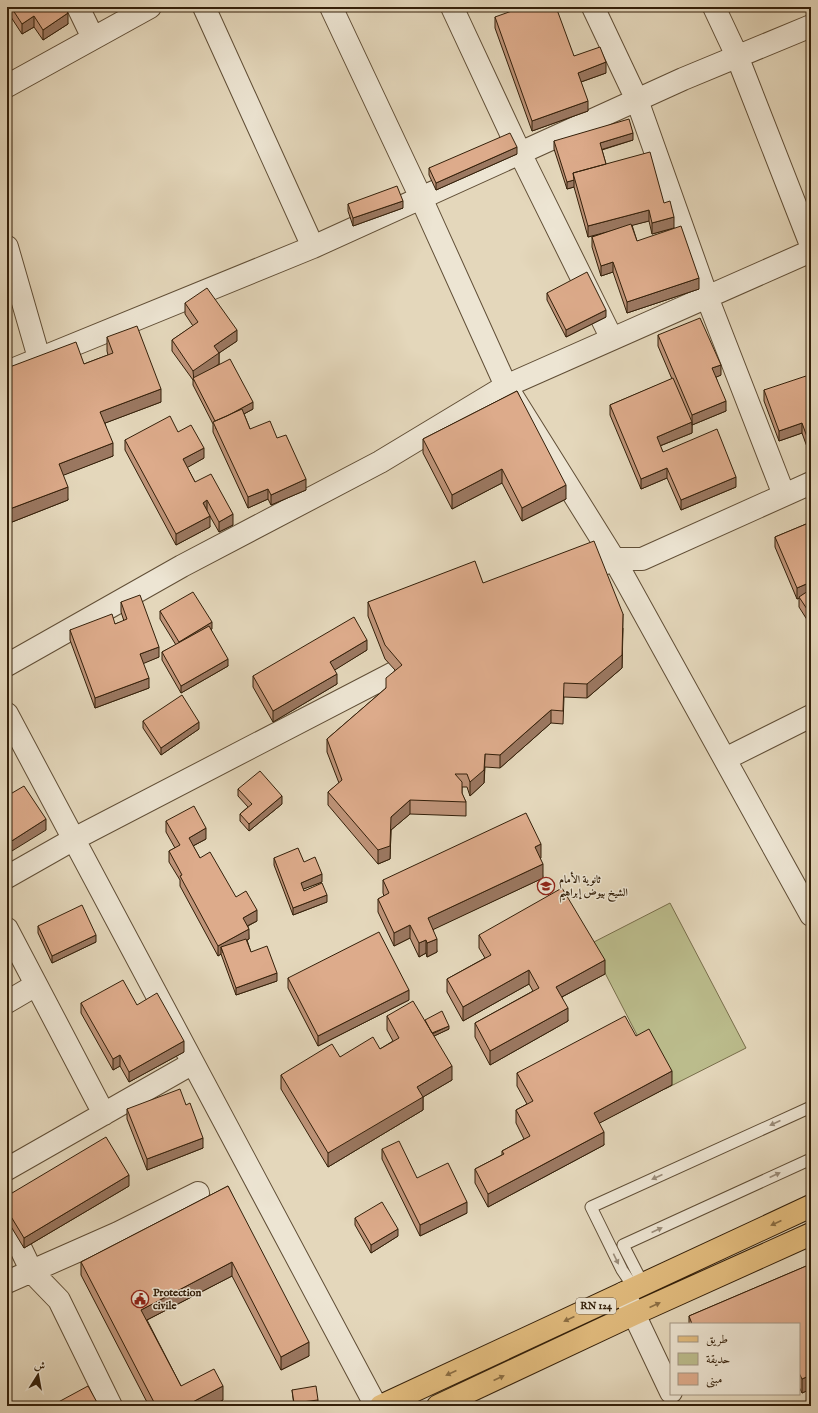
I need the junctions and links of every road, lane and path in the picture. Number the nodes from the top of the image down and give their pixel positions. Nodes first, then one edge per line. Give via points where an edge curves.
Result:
1 (78, 7) edge
2 (150, 7) edge
3 (204, 7) edge
4 (331, 7) edge
5 (452, 7) edge
6 (592, 7) edge
7 (714, 7) edge
8 (811, 26) edge
9 (93, 38) junction
10 (736, 56) junction
11 (7, 86) edge
12 (637, 100) junction
13 (520, 153) junction
14 (421, 198) junction
15 (811, 245) edge
16 (7, 248) edge
17 (313, 248) junction
18 (811, 251) edge
19 (707, 297) junction
20 (612, 339) junction
21 (39, 358) junction
22 (7, 372) edge
23 (506, 386) junction
24 (811, 483) edge
25 (784, 495) junction
26 (614, 559) junction
27 (586, 573) edge
28 (432, 654) edge
29 (7, 665) edge
30 (7, 714) edge
31 (811, 716) edge
32 (12, 736) edge
33 (725, 759) junction
34 (74, 839) junction
35 (7, 877) edge
36 (811, 915) edge
37 (7, 929) edge
38 (36, 985) junction
39 (7, 1002) edge
40 (193, 1063) junction
41 (811, 1107) edge
42 (104, 1114) junction
43 (811, 1158) edge
44 (7, 1169) edge
45 (198, 1193) dead end
46 (811, 1206) edge
47 (7, 1220) edge
48 (811, 1234) edge
49 (32, 1272) junction
50 (7, 1282) edge
51 (634, 1289) junction
52 (634, 1314) junction
53 (670, 1391) edge
54 (672, 1395) edge
55 (111, 1406) edge
56 (376, 1406) edge
57 (381, 1406) edge
58 (438, 1406) edge
59 (677, 1406) edge

1 - 9 street
2 - 9 street
3 - 17 street
4 - 14 street
5 - 13 street
6 - 12 street
7 - 10 street
8 - 10 street
9 - 11 street
10 - 12 street
10 - 15 street
12 - 13 street
12 - 19 street
13 - 14 street
13 - 20 street
14 - 17 street
14 - 23 street
16 - 21 street
17 - 21 street
18 - 19 street
19 - 20 street
19 - 25 street
20 - 23 street
21 - 22 street
23 - 26 street
23 - 29 street via 380,462 182,566
24 - 25 street
25 - 26 street via 642,559
26 - 27 street
26 - 33 street
28 - 34 street
30 - 32 street
31 - 33 street
32 - 34 street
33 - 36 street
34 - 35 street
34 - 40 street
37 - 38 street
38 - 39 street
38 - 42 street
40 - 42 street
40 - 56 street
41 -> 51 lane via 591,1207
42 - 44 street
51 -> 43 lane via 623,1245
45 - 49 street
46 -> 51 main road, RN 124
47 - 49 street
52 -> 48 main road, RN 124
49 - 50 street
49 - 55 street via 59,1300
51 - 52 street
51 -> 57 main road, RN 124
52 - 53 street
58 -> 52 main road, RN 124
54 - 59 street

